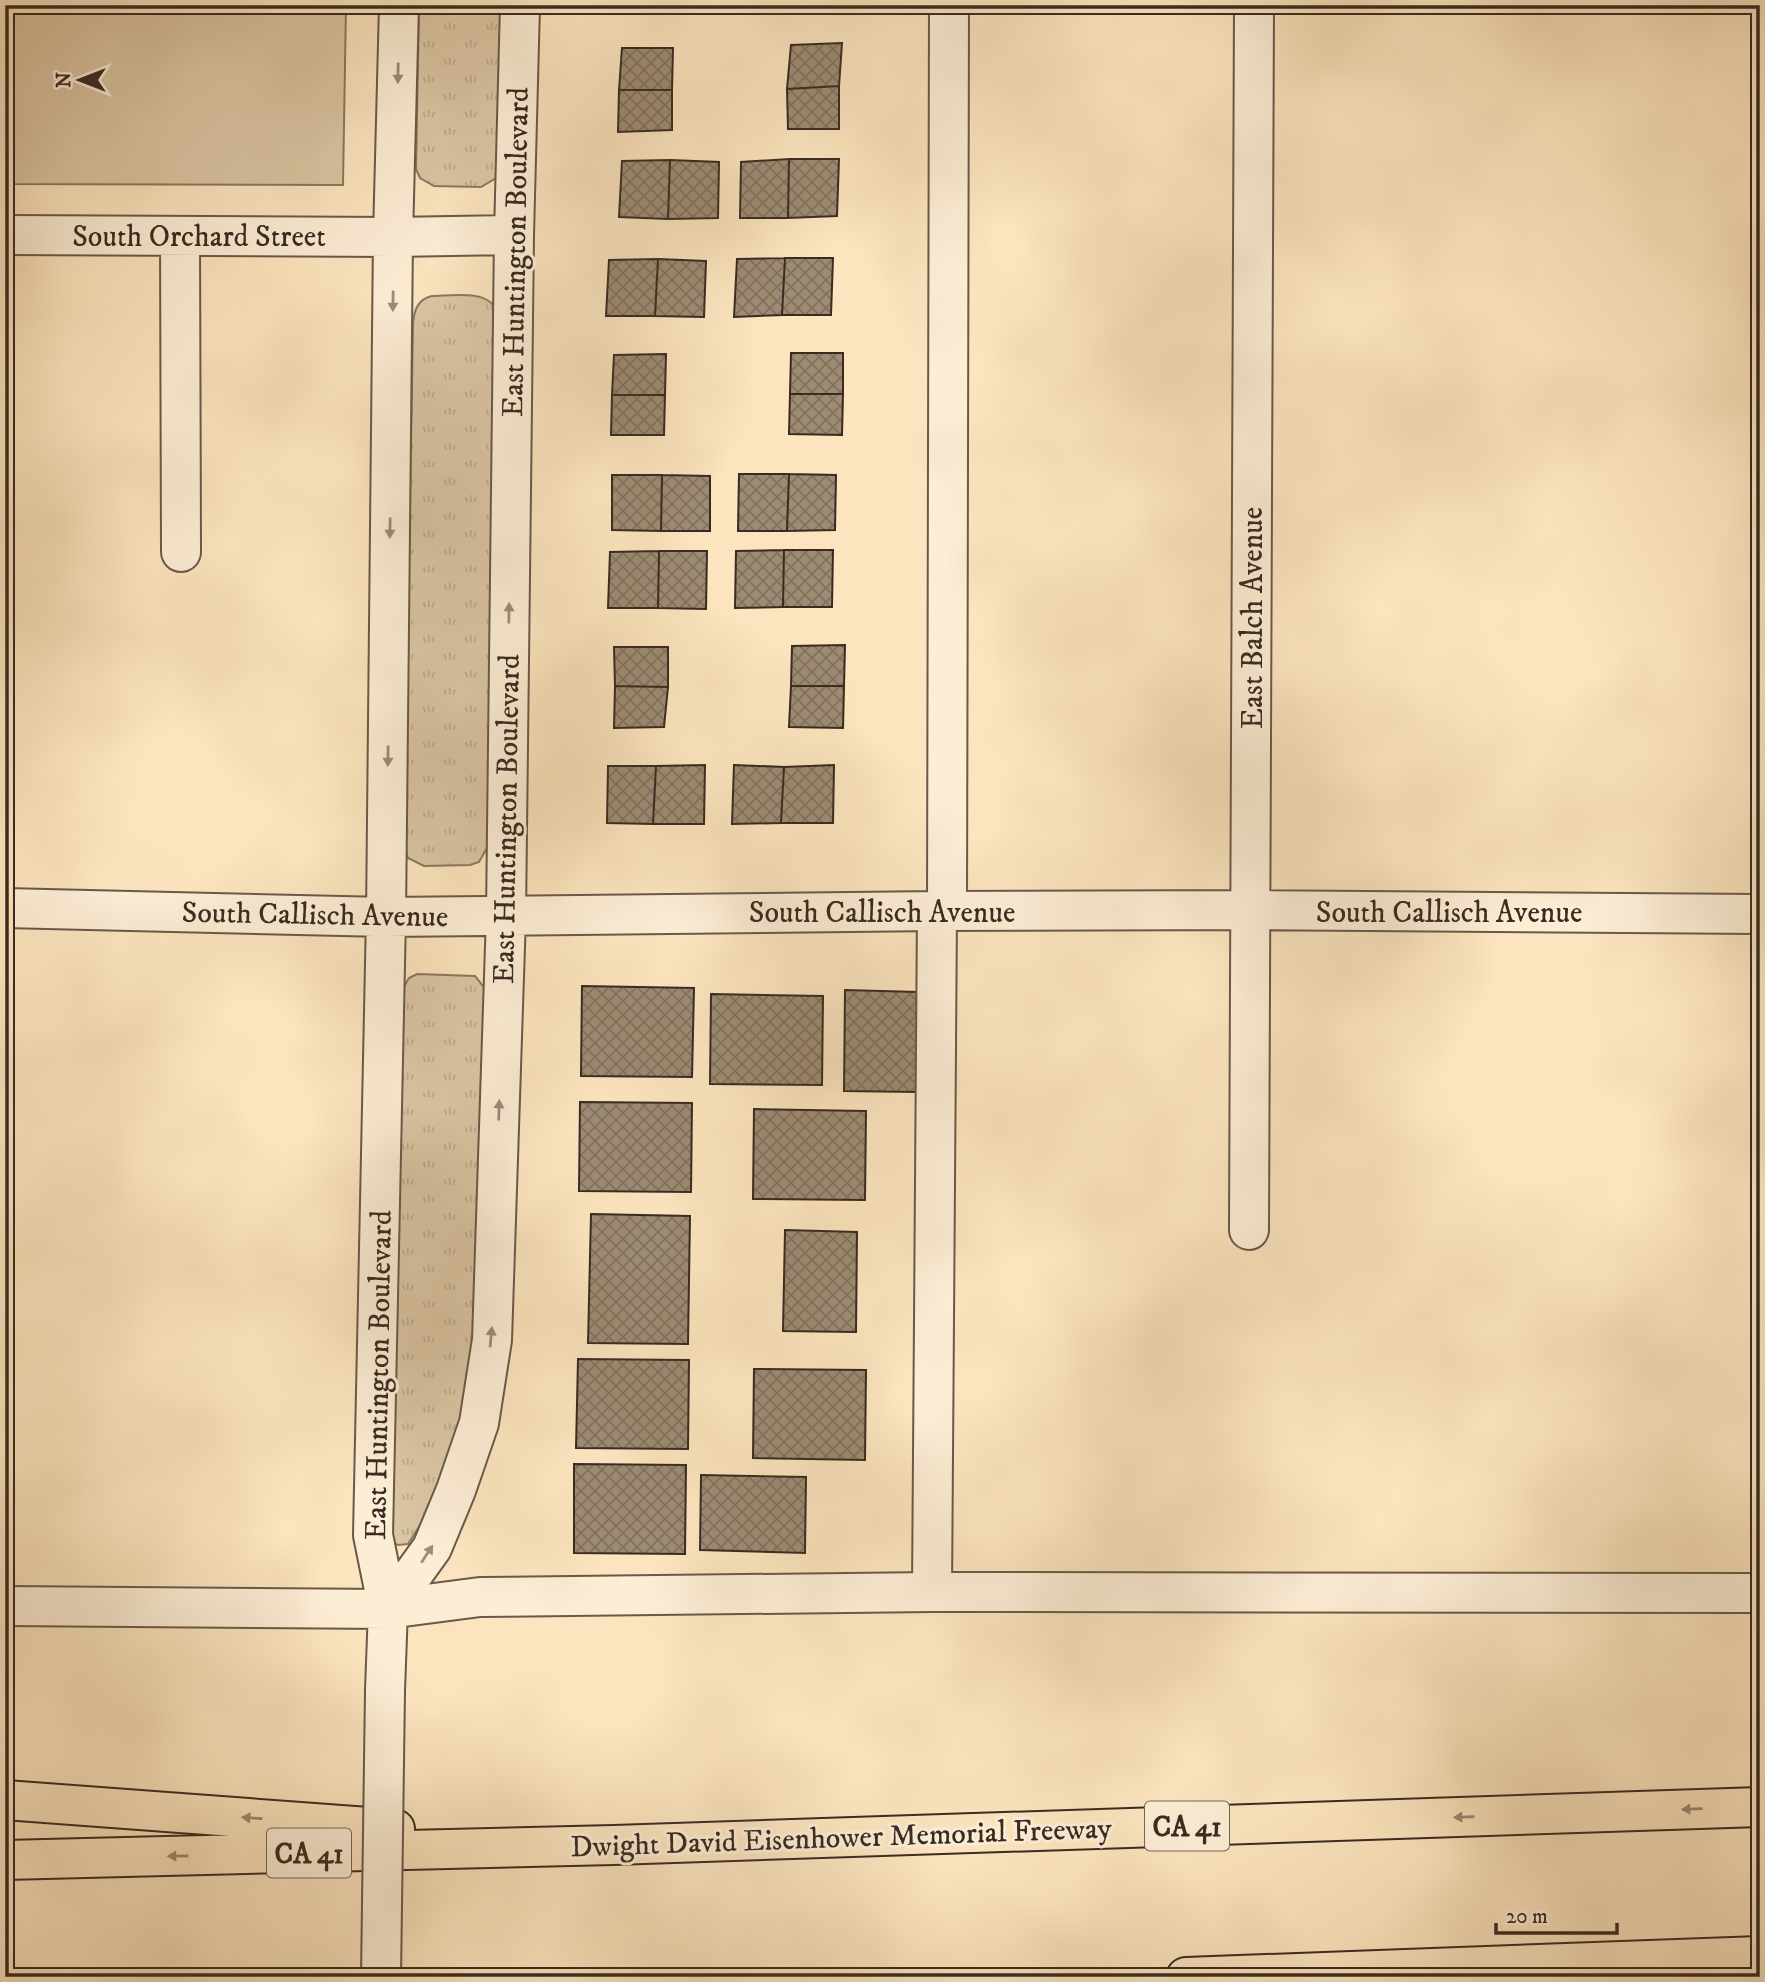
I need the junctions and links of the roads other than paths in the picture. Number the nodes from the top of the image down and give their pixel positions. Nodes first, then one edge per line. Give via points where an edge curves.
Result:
1 (399, 5) edge
2 (520, 5) edge
3 (949, 5) edge
4 (1254, 5) edge
5 (5, 235) edge
6 (514, 235) junction
7 (180, 236) junction
8 (393, 237) junction
9 (181, 552) dead end
10 (5, 908) edge
11 (1250, 910) junction
12 (942, 911) junction
13 (1760, 914) edge
14 (506, 916) junction
15 (386, 917) junction
16 (1249, 1230) dead end
17 (932, 1592) junction
18 (1760, 1593) edge
19 (5, 1606) edge
20 (388, 1609) junction
21 (5, 1800) edge
22 (1760, 1807) edge
23 (614, 1845) junction
24 (5, 1860) edge
25 (1760, 1955) edge
26 (381, 1977) edge
27 (1186, 1977) edge

1 -> 8 street, East Huntington Boulevard
2 - 6 street, East Huntington Boulevard
3 - 12 street
4 - 11 street, East Balch Avenue
5 - 7 street, South Orchard Street
6 - 8 street, South Orchard Street
14 -> 6 street, East Huntington Boulevard
7 - 8 street, South Orchard Street
7 - 9 street
8 -> 15 street, East Huntington Boulevard
10 - 15 street, South Callisch Avenue
11 - 12 street, South Callisch Avenue
11 - 13 street, South Callisch Avenue
11 - 16 street, East Balch Avenue
12 - 14 street, South Callisch Avenue
12 - 17 street
14 - 15 street, South Callisch Avenue
20 -> 14 street, East Huntington Boulevard via 432,1548 479,1423 492,1340
15 - 20 street, East Huntington Boulevard via 373,1535
17 - 18 street
17 - 20 street via 480,1597
19 - 20 street
20 - 26 street, East Huntington Boulevard, bridge
23 -> 21 highway
22 -> 23 highway, Dwight David Eisenhower Memorial Freeway / CA 41
23 -> 24 highway, Dwight David Eisenhower Memorial Freeway / CA 41
25 - 27 highway

